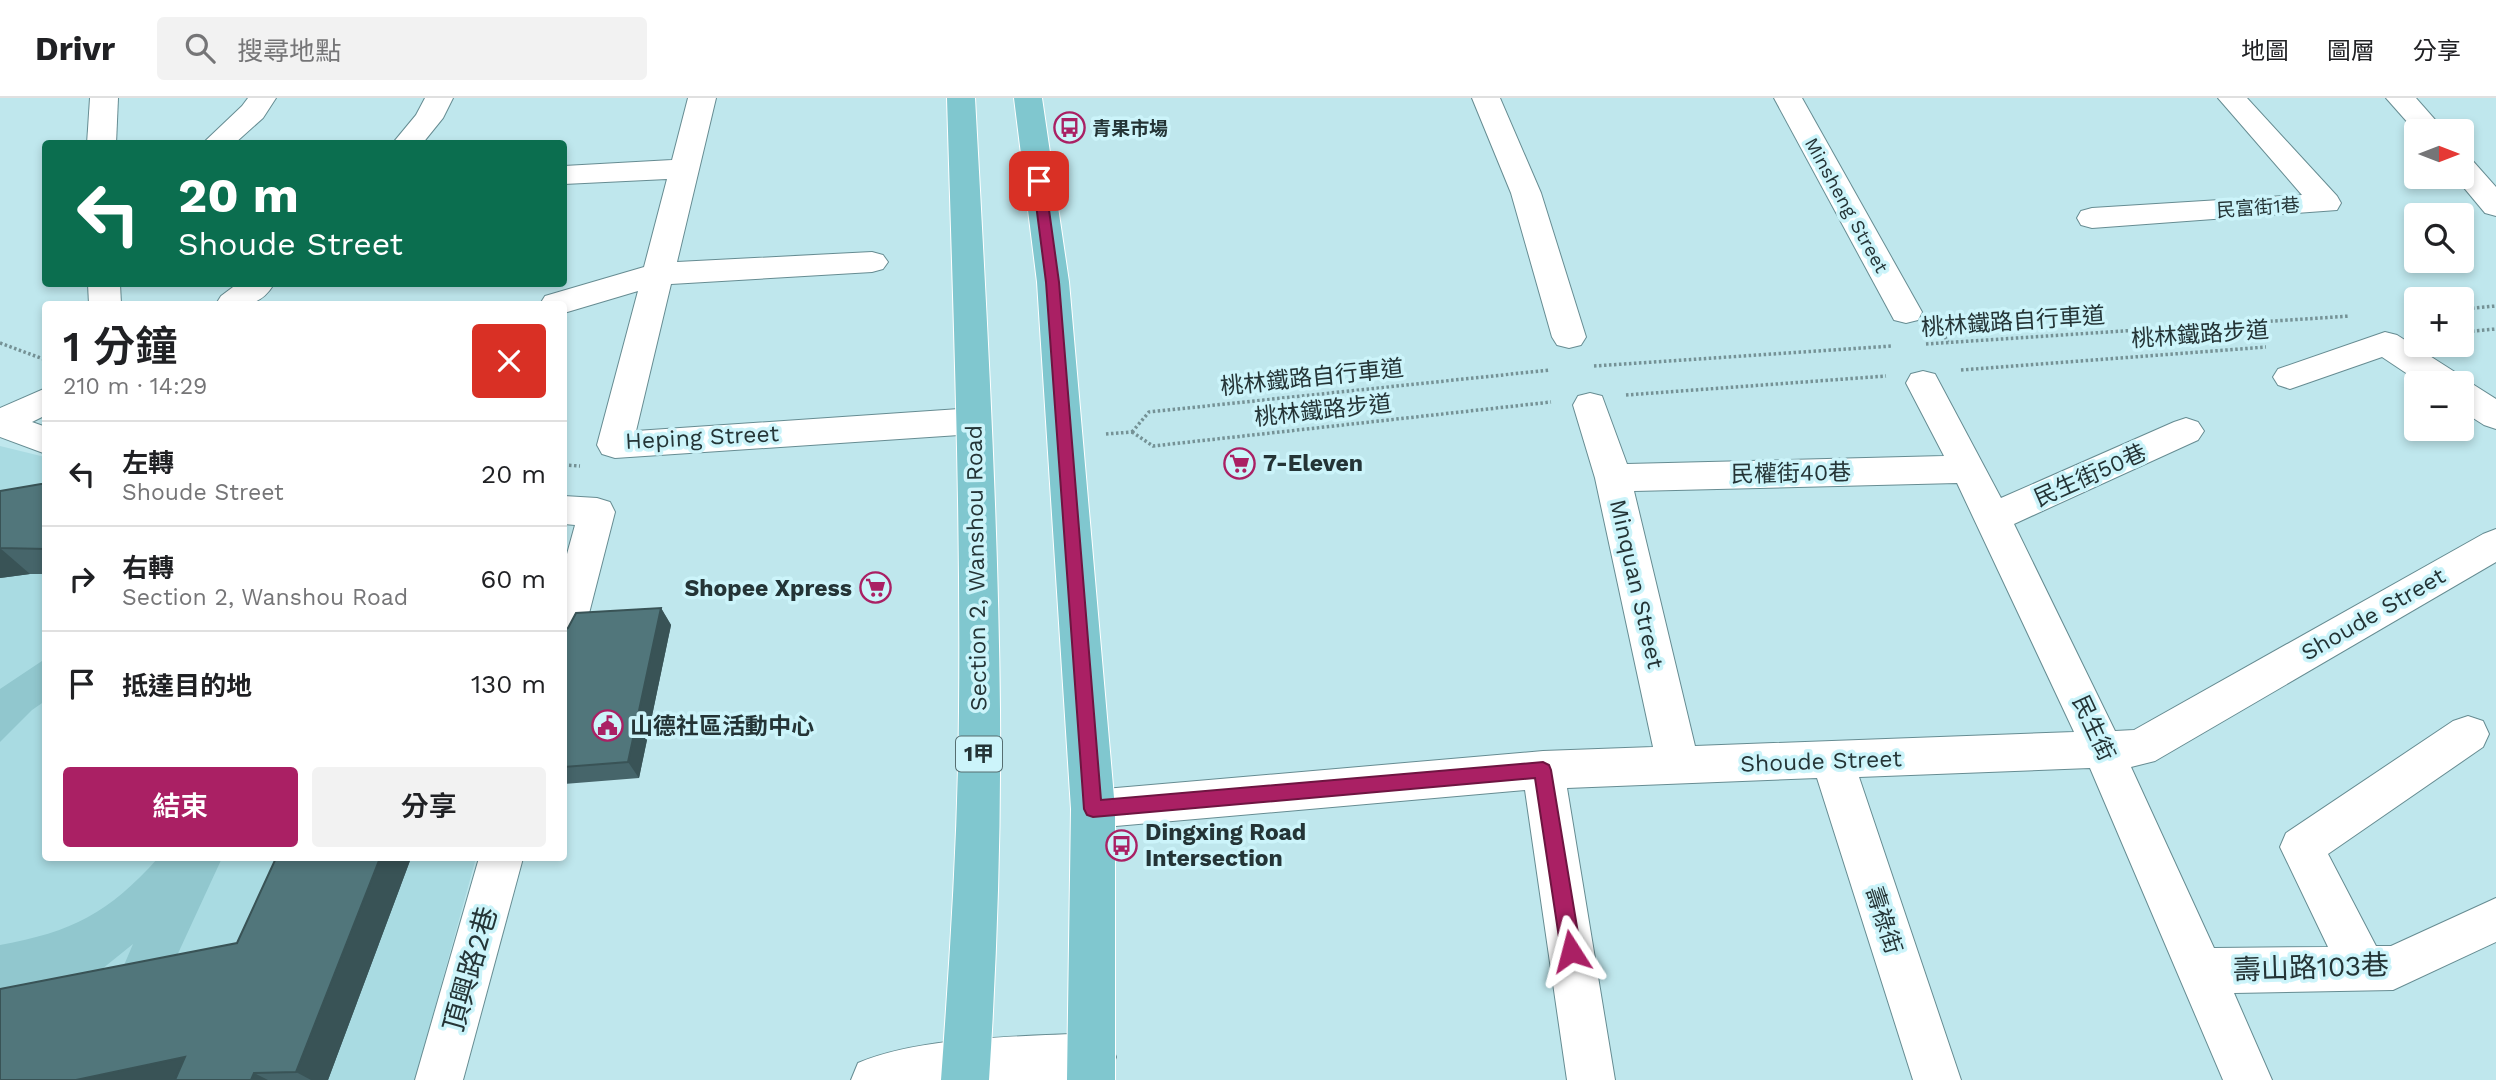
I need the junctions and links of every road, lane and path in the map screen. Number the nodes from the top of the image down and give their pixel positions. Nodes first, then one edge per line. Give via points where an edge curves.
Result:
1 (104, 98) edge
2 (262, 98) edge
3 (439, 98) edge
4 (702, 98) edge
5 (961, 98) edge
6 (1028, 98) edge
7 (1486, 98) edge
8 (1788, 98) edge
9 (2232, 98) edge
10 (2400, 98) edge
11 (2420, 119) edge
12 (101, 140) edge
13 (221, 140) edge
14 (410, 140) edge
15 (682, 169) junction
16 (567, 175) edge
17 (2474, 180) edge
18 (2496, 205) edge
19 (2092, 218) dead end
20 (872, 262) dead end
21 (657, 274) junction
22 (254, 287) edge
23 (236, 301) edge
24 (566, 301) edge
25 (2496, 306) edge
26 (2474, 308) edge
27 (1906, 312) dead end
28 (2361, 315) dead end
29 (2496, 330) edge
30 (2474, 331) edge
31 (1569, 337) dead end
32 (0, 343) edge
33 (1903, 345) dead end
34 (2278, 346) dead end
35 (42, 359) edge
36 (1612, 365) dead end
37 (1909, 368) junction
38 (1987, 368) dead end
39 (2428, 371) edge
40 (1505, 375) dead end
41 (2290, 377) dead end
42 (1607, 400) joint
43 (42, 402) edge
44 (2474, 402) edge
45 (1523, 405) dead end
46 (2496, 416) edge
47 (974, 421) junction
48 (0, 423) edge
49 (2186, 431) dead end
50 (1132, 432) joint
51 (42, 439) edge
52 (1969, 469) junction
53 (1614, 478) junction
54 (580, 511) edge
55 (1993, 518) junction
56 (2496, 544) edge
57 (567, 610) edge
58 (2468, 734) dead end
59 (2105, 751) junction
60 (1832, 761) junction
61 (1678, 765) junction
62 (1543, 770) junction
63 (1093, 809) junction
64 (500, 861) edge
65 (2496, 919) edge
66 (2363, 968) junction
67 (2201, 971) junction
68 (1091, 1068) edge
69 (966, 1072) edge
70 (439, 1080) edge
71 (875, 1080) edge
72 (1591, 1080) edge
73 (1937, 1080) edge
74 (2248, 1080) edge

1 - 12 street
2 - 13 street via 253,113
3 - 14 street
4 - 15 street, Heping Street
5 - 47 main road, Section 2, Wanshou Road / 1甲
6 - 63 main road via 1053,282
7 - 31 street via 1526,193
8 - 27 street, Minsheng Street
9 - 19 street, 民富街1巷 via 2326,203
10 - 11 street
15 - 16 street
15 - 21 street, Heping Street
17 - 18 street
20 - 21 street
21 - 24 street
21 - 47 street, Heping Street via 615,445
22 - 23 street
25 - 26 path
28 - 37 path, 桃林鐵路自行車道
29 - 30 path
32 - 35 path
33 - 36 path, 桃林鐵路自行車道
34 - 38 path, 桃林鐵路步道
37 - 42 path
37 - 52 street, 民生街
39 - 41 street via 2385,343
40 - 50 path, 桃林鐵路自行車道 via 1149,412
42 - 53 street, Minquan Street
43 - 48 street
44 - 46 street
45 - 50 path, 桃林鐵路步道 via 1153,446
47 - 69 main road, Section 2, Wanshou Road / 1甲 via 979,814
48 - 51 street
49 - 55 street, 民生街50巷
52 - 53 street, 民權街40巷
52 - 55 street, 民生街
53 - 61 street, Minquan Street
54 - 57 street
55 - 59 street, 民生街
56 - 59 street, Shoude Street via 2140,748
58 - 66 street via 2301,847
59 - 60 street, Shoude Street
59 - 67 street, 民生街
60 - 61 street, Shoude Street
60 - 73 street, 壽祿街
61 - 62 street, Shoude Street
62 - 63 street, Shoude Street
62 - 72 street
63 - 68 main road
64 - 70 street, 頂興路2巷
65 - 66 street, 壽山路103巷 via 2393,968
66 - 67 street, 壽山路103巷
67 - 74 street, 民生街
68 - 69 street
69 - 71 street

